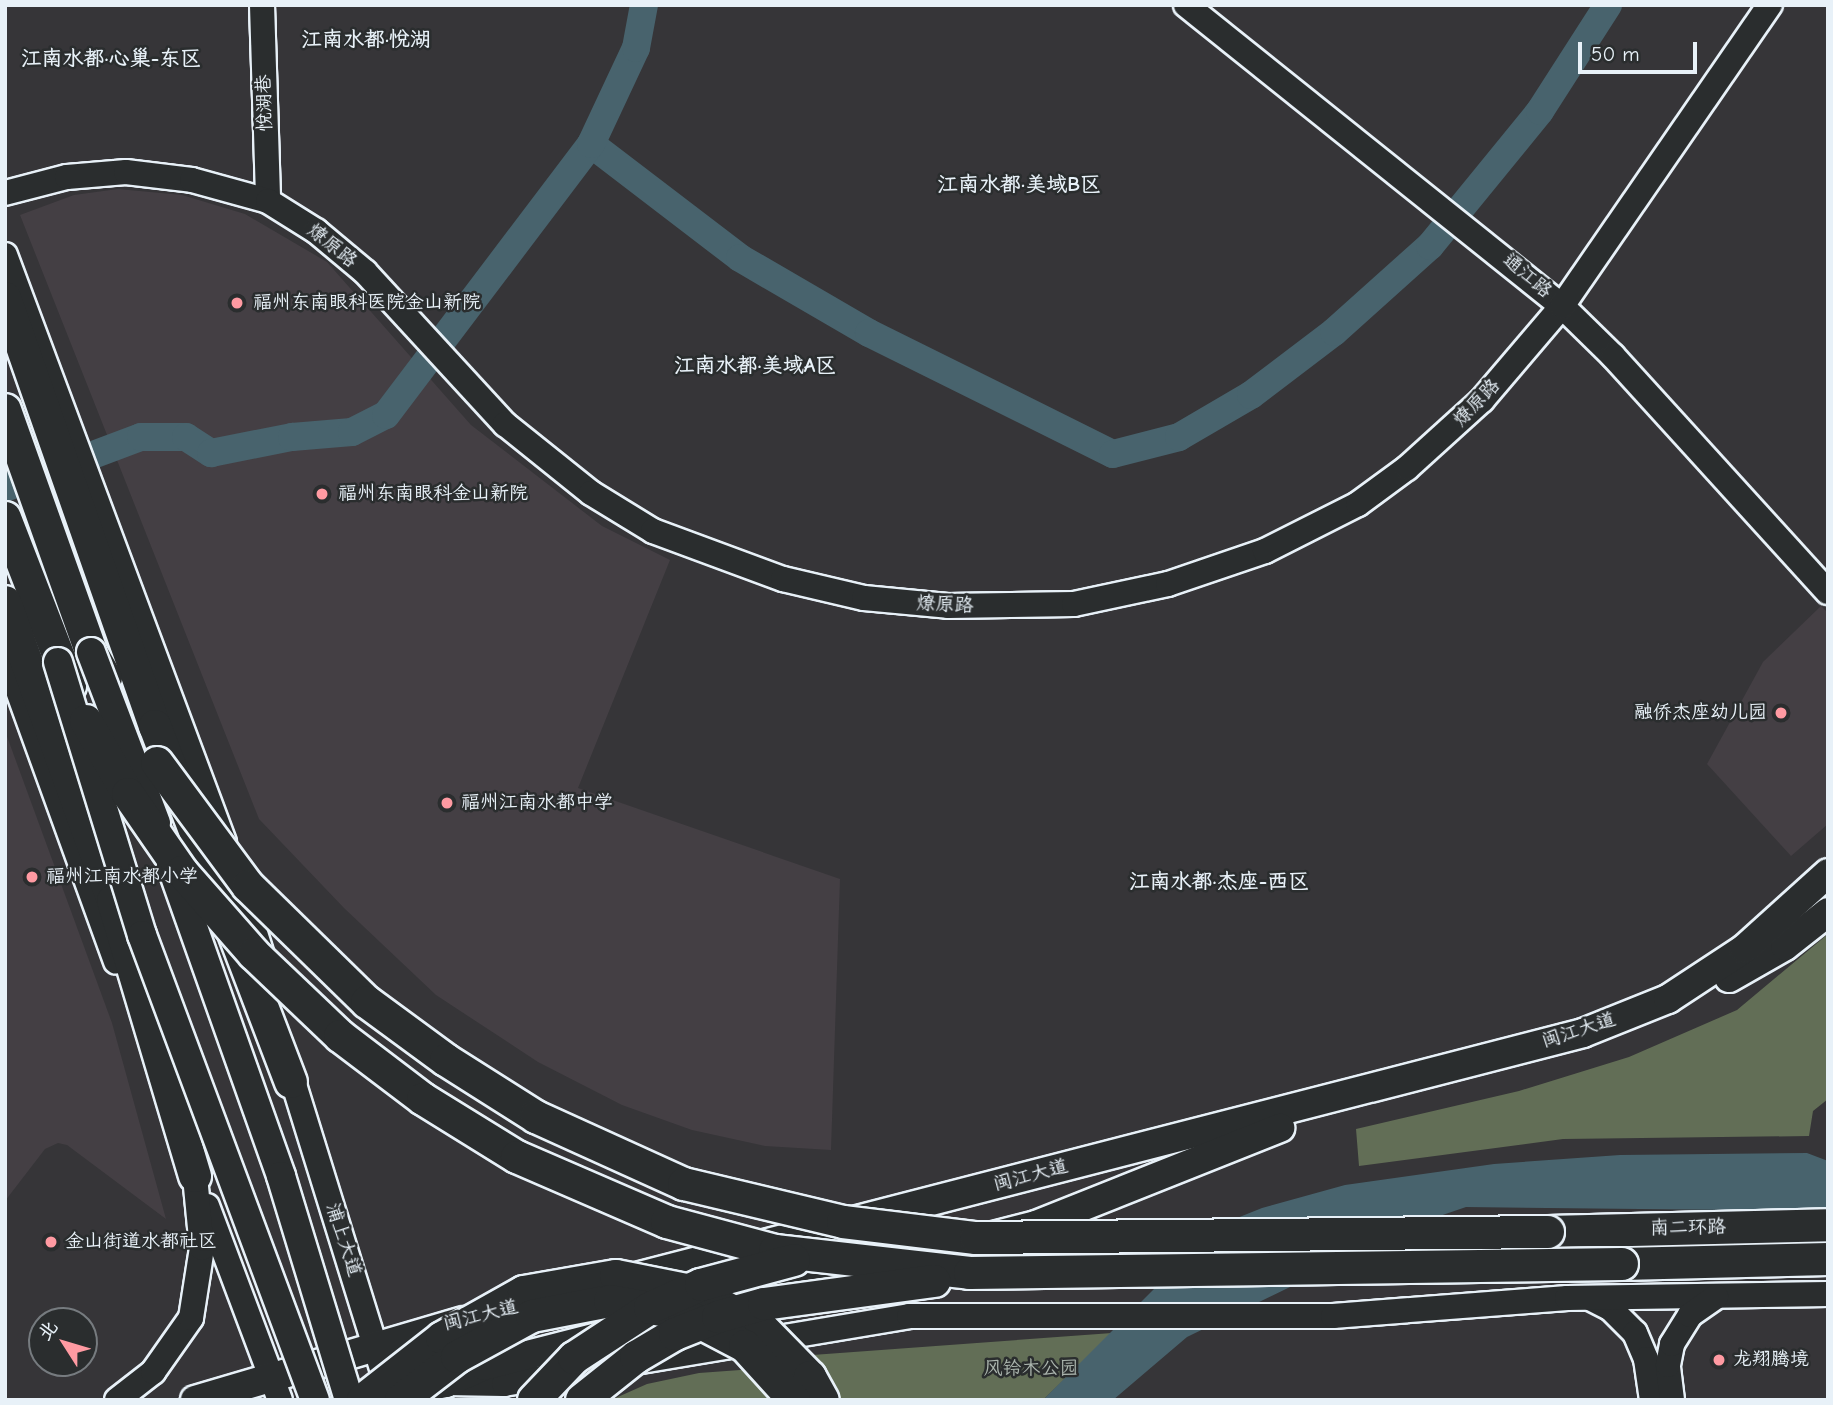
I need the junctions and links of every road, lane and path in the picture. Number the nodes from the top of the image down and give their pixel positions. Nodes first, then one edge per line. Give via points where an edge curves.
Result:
1 (262, 5) edge
2 (1186, 5) edge
3 (1770, 5) edge
4 (5, 193) edge
5 (268, 201) junction
6 (5, 255) edge
7 (5, 298) edge
8 (1562, 306) junction
9 (5, 411) edge
10 (5, 518) edge
11 (1828, 592) edge
12 (5, 603) edge
13 (92, 652) junction
14 (5, 655) edge
15 (58, 662) junction
16 (1828, 873) edge
17 (1828, 912) edge
18 (291, 1082) junction
19 (195, 1176) junction
20 (1828, 1225) edge
21 (1036, 1226) junction
22 (976, 1238) junction
23 (1828, 1259) edge
24 (970, 1273) junction
25 (1828, 1294) edge
26 (1716, 1297) junction
27 (1589, 1298) junction
28 (783, 1334) junction
29 (376, 1343) junction
30 (446, 1383) junction
31 (597, 1386) edge
32 (277, 1390) edge
33 (543, 1398) edge
34 (382, 1399) edge
35 (117, 1400) edge
36 (195, 1400) edge
37 (314, 1400) edge
38 (349, 1400) edge
39 (794, 1400) edge
40 (823, 1400) edge
41 (1652, 1400) edge
42 (1672, 1400) edge

1 - 5 main road, 悦湖巷
2 - 8 main road, 通江路 via 1241,54
3 - 8 main road, 燎原路
4 - 5 main road, 燎原路 via 67,177 126,172 192,180
5 - 8 main road, 燎原路 via 347,256 505,425 591,493 679,541 807,586 864,598 948,606 1050,606 1122,596 1265,551 1358,504 1454,427
6 - 18 main road, 浦上大道 via 259,935
7 - 18 highway via 155,726
8 - 11 main road, 通江路
9 - 13 highway
10 - 15 highway
12 - 19 highway via 113,901
13 - 22 highway, bridge via 157,763 248,886 368,1002 446,1060 580,1139 684,1184 815,1217 908,1233
13 - 38 main road, bridge via 281,1175
14 - 19 main road
15 - 24 highway, bridge via 128,794 204,898 298,998 423,1099 564,1181 692,1230 775,1251
15 - 37 main road, bridge via 142,935
16 - 29 main road, 闽江大道 via 1744,949 1668,999 1584,1033
17 - 21 main road, 闽江大道 via 1785,946 1671,1011 1583,1046 1275,1130
18 - 29 main road, 浦上大道
19 - 32 main road
19 - 35 main road via 202,1248 191,1318 153,1372
20 - 22 highway, 南二环路, bridge
21 - 28 main road
21 - 30 main road, 闽江大道 via 484,1366
22 - 33 highway, bridge via 817,1255 701,1285 613,1329
23 - 24 highway, 南二环路, bridge
24 - 31 highway, bridge via 915,1286 764,1304 718,1317 675,1334
25 - 26 main road
26 - 27 main road
26 - 42 main road via 1690,1315 1672,1344 1668,1376
27 - 28 main road via 1333,1316 909,1316
27 - 41 main road via 1610,1308 1635,1333 1642,1346
28 - 31 main road
29 - 32 main road, 闽江大道
29 - 34 main road, 浦上大道
30 - 31 main road
30 - 34 main road, 闽江大道
31 - 33 main road
32 - 36 main road, 闽江大道
34 - 39 highway, bridge via 532,1316 610,1301 684,1314 745,1346
34 - 40 highway, bridge via 442,1338 524,1292 616,1276 697,1292 761,1327 810,1377

